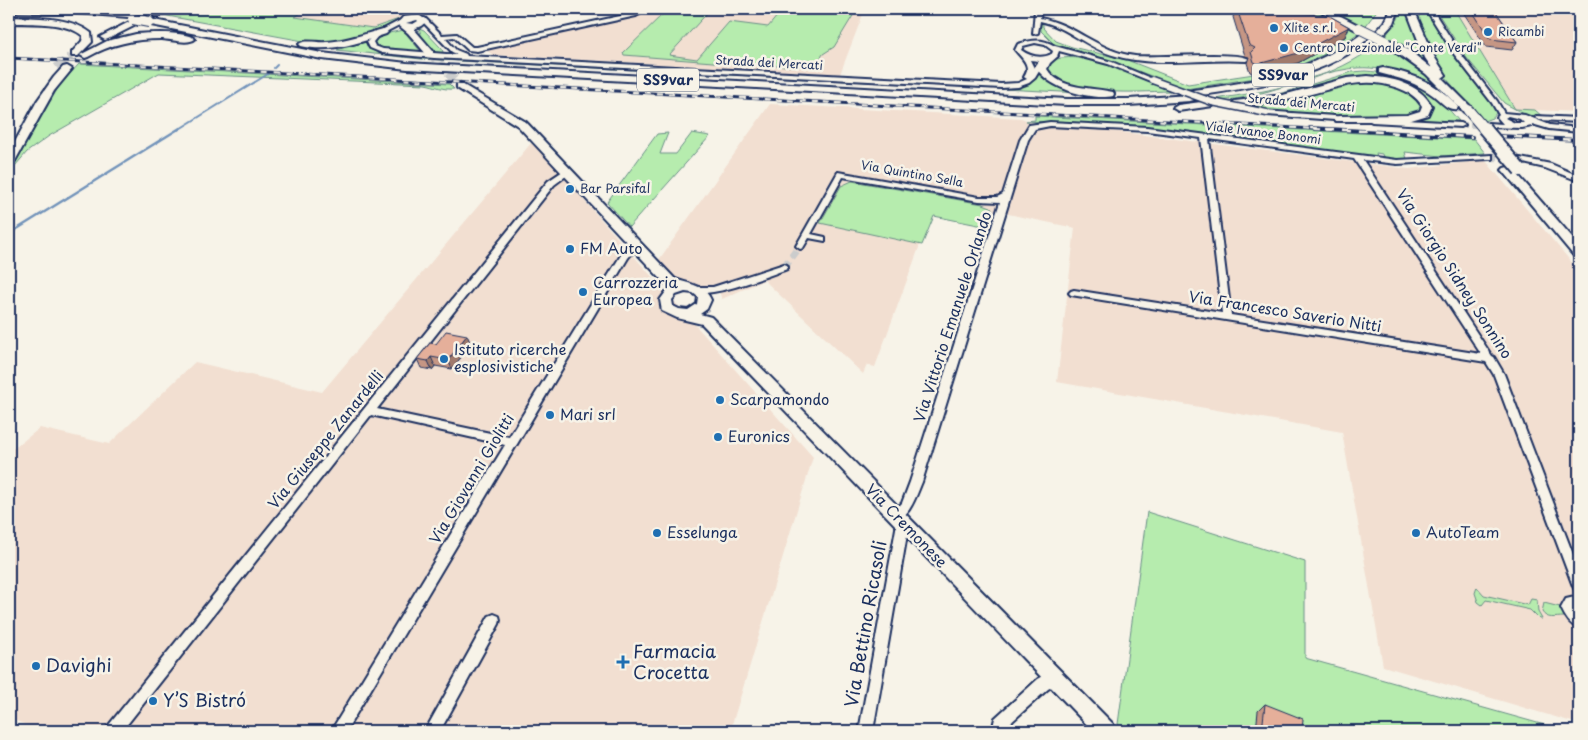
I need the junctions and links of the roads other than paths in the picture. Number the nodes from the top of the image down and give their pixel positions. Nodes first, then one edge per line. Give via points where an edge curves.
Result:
1 (9, 9) edge
2 (112, 9) edge
3 (167, 9) edge
4 (645, 9) edge
5 (1038, 9) edge
6 (1320, 9) edge
7 (1384, 9) edge
8 (1395, 9) edge
9 (1410, 9) edge
10 (1429, 9) edge
11 (9, 13) edge
12 (147, 17) edge
13 (1037, 19) junction
14 (9, 20) edge
15 (403, 22) junction
16 (422, 22) junction
17 (206, 27) junction
18 (383, 32) junction
19 (1036, 33) junction
20 (438, 35) junction
21 (1372, 35) junction
22 (416, 36) junction
23 (1029, 42) junction
24 (1047, 44) junction
25 (1021, 53) junction
26 (1052, 54) junction
27 (432, 55) junction
28 (78, 56) junction
29 (328, 57) junction
30 (1246, 58) dead end
31 (460, 86) tunnel mouth
32 (1193, 99) junction
33 (1495, 101) junction
34 (1218, 103) junction
35 (1459, 107) junction
36 (1502, 116) junction
37 (1522, 117) junction
38 (1339, 118) junction
39 (1539, 118) dead end
40 (1579, 120) edge
41 (1461, 124) tunnel mouth
42 (1035, 126) joint
43 (1520, 126) junction
44 (1567, 130) junction
45 (1579, 130) edge
46 (1206, 137) junction
47 (9, 144) edge
48 (1357, 157) junction
49 (1489, 157) tunnel mouth
50 (9, 161) edge
51 (1515, 166) junction
52 (566, 173) junction
53 (1579, 179) edge
54 (1008, 194) junction
55 (977, 199) junction
56 (1001, 216) junction
57 (806, 235) junction
58 (822, 238) dead end
59 (1579, 238) edge
60 (800, 246) tunnel mouth
61 (637, 247) junction
62 (1579, 253) edge
63 (784, 267) tunnel mouth
64 (734, 271) dead end
65 (663, 274) junction
66 (742, 281) junction
67 (693, 289) junction
68 (714, 290) junction
69 (1074, 293) dead end
70 (666, 300) junction
71 (705, 308) junction
72 (1227, 318) junction
73 (1491, 359) junction
74 (369, 411) junction
75 (512, 442) junction
76 (899, 519) junction
77 (1578, 584) edge
78 (1576, 602) edge
79 (494, 620) dead end
80 (1579, 623) edge
81 (1052, 678) junction
82 (113, 731) edge
83 (338, 731) edge
84 (432, 731) edge
85 (866, 731) edge
86 (999, 731) edge
87 (1106, 731) edge

1 - 12 highway, SS9var via 88,10
2 - 12 highway
3 - 12 highway
4 - 20 street via 638,14 479,49 470,49 454,35
5 - 13 street
6 - 21 highway
7 - 21 highway, SS9var
8 - 21 highway, SS9var via 1389,23
9 - 35 highway via 1433,63
10 - 33 street via 1460,59
11 - 12 highway, SS9var
12 - 17 highway, SS9var
12 - 28 highway
12 - 29 highway, SS9var
13 - 19 street
13 - 30 street via 1056,24 1120,55
14 - 28 highway via 83,30 88,40
15 - 16 main road via 417,17
15 - 18 street
15 - 22 main road
16 - 20 street, Strada dei Mercati
16 - 22 main road via 416,28
17 - 18 highway via 323,46 349,43
17 - 26 highway, SS9var via 337,53 418,62 1065,96 1178,94 1106,94 1072,88 1042,72 1043,64
18 - 27 street, Strada dei Mercati via 371,41 375,50
19 - 23 street
19 - 24 street
20 - 25 street, Strada dei Mercati via 455,52 475,57 993,84 1014,82 1028,76 1031,67
20 - 27 street via 447,50 441,55
21 - 32 highway, SS9var via 1340,53 1296,71
21 - 34 highway, SS9var via 1350,56 1312,73 1256,88
21 - 35 highway via 1420,63
22 - 27 main road
23 - 24 street, Strada dei Mercati
23 - 25 street via 1018,48
24 - 26 street, Strada dei Mercati
25 - 26 street, Strada dei Mercati via 1030,58
26 - 27 street, Strada dei Mercati via 1039,63 1029,80 1001,86
26 - 38 street, Strada dei Mercati, bridge via 1087,57 1114,64 1206,100 1267,113
28 - 29 highway via 117,40 153,35
29 - 32 highway, SS9var via 421,67 999,98 1121,108
31 - 52 main road via 519,122
32 - 34 highway
33 - 36 street
33 - 37 street
34 - 35 highway via 1271,94 1349,70 1368,69 1420,81
34 - 38 highway via 1287,97 1365,79 1406,87 1421,96 1428,106 1424,113 1412,118
35 - 51 highway, bridge
36 - 37 street
36 - 43 street via 1506,123
36 - 43 street via 1487,124
37 - 43 street via 1529,124
37 - 44 street
38 - 41 street, Strada dei Mercati
39 - 40 street
42 - 46 street, Viale Ivanoe Bonomi via 1131,128
42 - 54 street, Via Vittorio Emanuele Orlando via 1026,137
43 - 44 street
44 - 45 street
46 - 48 street, Viale Ivanoe Bonomi
46 - 72 street
47 - 50 highway via 39,90 62,69
48 - 49 street, Viale Ivanoe Bonomi via 1406,162
48 - 73 street, Via Giorgio Sidney Sonnino
51 - 53 street via 1548,166
51 - 59 highway
51 - 62 highway
52 - 61 main road
52 - 74 street, Via Giuseppe Zanardelli via 551,183
54 - 55 street, Via Quintino Sella via 999,200
54 - 56 street, Via Vittorio Emanuele Orlando
55 - 56 street, Via Quintino Sella via 996,206
55 - 57 street, Via Quintino Sella via 842,174
56 - 76 street, Via Vittorio Emanuele Orlando via 916,482
57 - 58 street
57 - 60 street
61 - 65 main road
61 - 75 street, Via Giovanni Giolitti via 624,257
63 - 66 street
64 - 66 street
65 - 67 main road via 671,282
65 - 70 main road
66 - 68 street
67 - 68 street
67 - 70 main road via 672,292
67 - 71 main road, Via Cremonese via 701,292
68 - 71 street
69 - 72 street, Via Francesco Saverio Nitti
70 - 71 main road via 667,308 676,314
71 - 76 main road, Via Cremonese
72 - 73 street, Via Francesco Saverio Nitti
73 - 77 street, Via Giorgio Sidney Sonnino
74 - 75 street
74 - 82 street, Via Giuseppe Zanardelli
75 - 83 street, Via Giovanni Giolitti
76 - 81 main road, Via Cremonese
76 - 85 street, Via Bettino Ricasoli
77 - 78 street, Via Giorgio Sidney Sonnino
78 - 80 street via 1568,605 1568,612
79 - 84 street
81 - 86 street via 1000,724
81 - 87 main road, Via Cremonese

